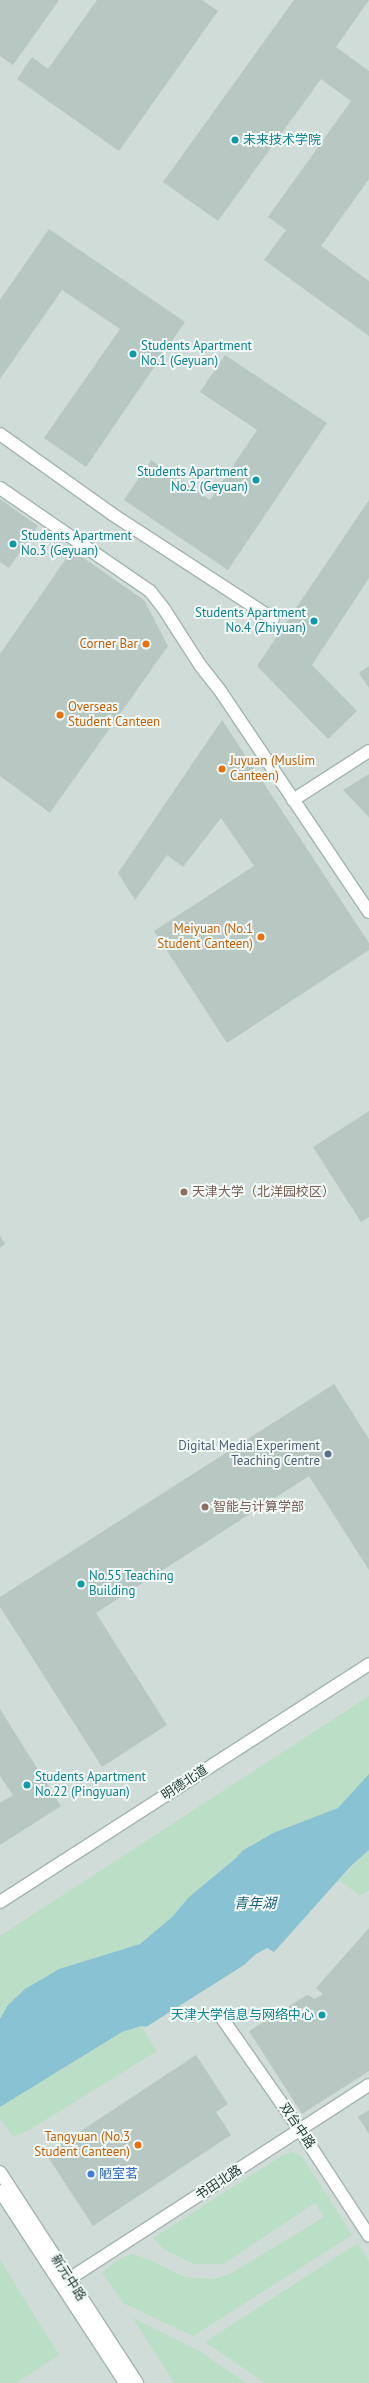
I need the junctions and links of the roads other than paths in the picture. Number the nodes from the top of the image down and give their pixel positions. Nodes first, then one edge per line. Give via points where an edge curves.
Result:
1 (0, 434) edge
2 (0, 488) edge
3 (273, 618) dead end
4 (369, 751) edge
5 (293, 800) junction
6 (369, 912) edge
7 (369, 1664) edge
8 (0, 1902) edge
9 (222, 2018) dead end
10 (369, 2085) edge
11 (300, 2130) junction
12 (0, 2172) edge
13 (0, 2191) edge
14 (369, 2236) edge
15 (69, 2279) junction
16 (125, 2383) edge
17 (137, 2383) edge

1 - 3 street via 112,514
2 - 5 street via 150,591
4 - 5 street
5 - 6 street
7 - 8 street, 明德北道
9 - 11 street, 双台中路
10 - 11 street, 书田北路
11 - 14 street, 双台中路
11 - 15 street, 书田北路
12 - 15 street, 新元中路
13 - 16 street, 新元中路
15 - 17 street, 新元中路

